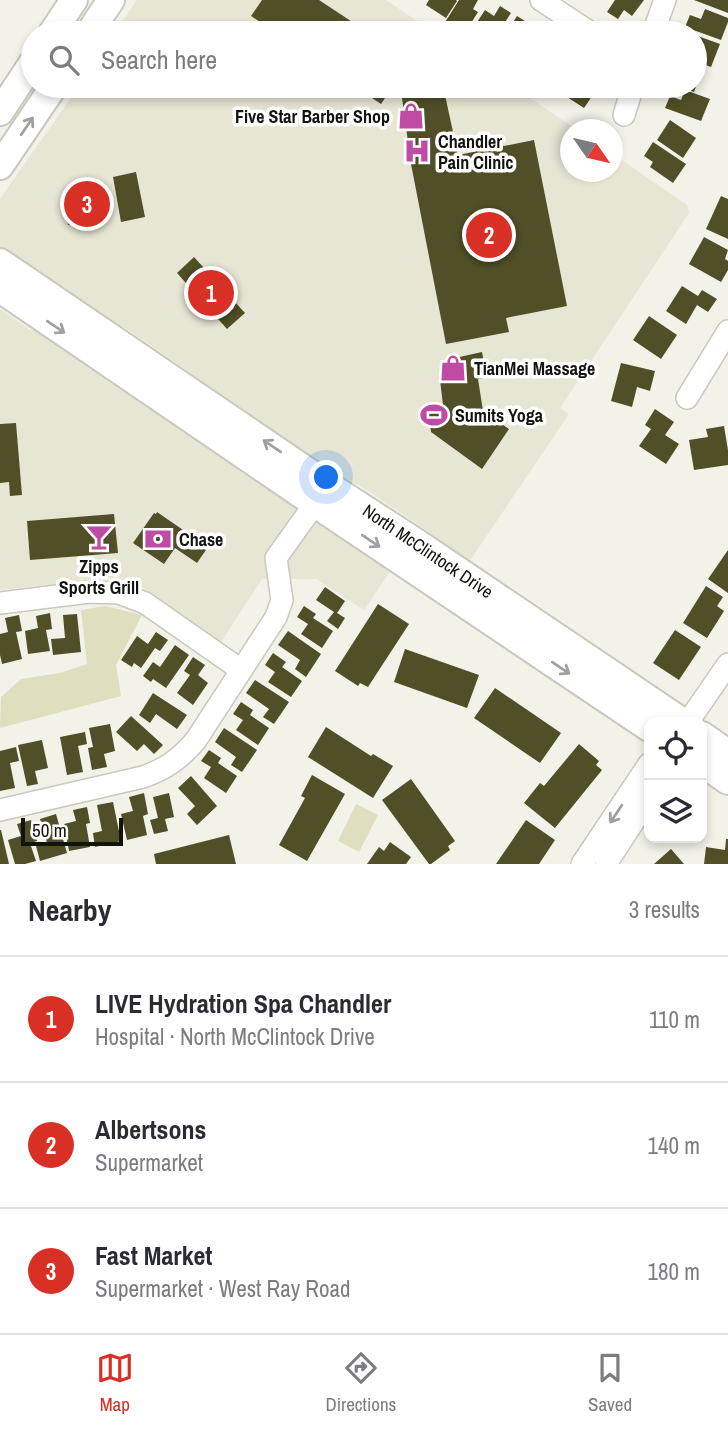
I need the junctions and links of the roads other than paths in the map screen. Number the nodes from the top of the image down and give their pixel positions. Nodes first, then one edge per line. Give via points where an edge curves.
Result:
1 (74, 0) edge
2 (111, 0) edge
3 (541, 0) edge
4 (665, 0) edge
5 (60, 21) edge
6 (97, 21) edge
7 (573, 21) edge
8 (657, 21) edge
9 (21, 80) edge
10 (46, 98) edge
11 (629, 98) edge
12 (0, 112) edge
13 (624, 115) dead end
14 (0, 166) edge
15 (0, 262) edge
16 (0, 289) edge
17 (728, 331) edge
18 (687, 397) dead end
19 (321, 494) junction
20 (0, 603) edge
21 (728, 664) edge
22 (241, 670) junction
23 (678, 717) edge
24 (689, 717) edge
25 (644, 724) edge
26 (707, 738) edge
27 (728, 753) edge
28 (707, 766) edge
29 (644, 771) edge
30 (728, 781) edge
31 (644, 806) edge
32 (0, 810) edge
33 (582, 864) edge
34 (606, 864) edge

1 - 5 main road
2 - 6 main road
3 - 7 street
4 - 8 street
9 - 12 main road
14 -> 10 main road
11 - 13 street
19 -> 15 main road, North McClintock Drive
16 -> 19 main road, North McClintock Drive
17 - 18 street
19 - 22 street via 276,558 282,600
19 - 23 main road, North McClintock Drive via 437,556
19 -> 25 main road, North McClintock Drive
20 - 22 street via 89,592 119,593 145,603
21 - 24 street
22 - 32 street via 196,740 172,764 156,773
26 - 27 main road
28 - 30 main road
29 -> 33 street
31 - 34 street

